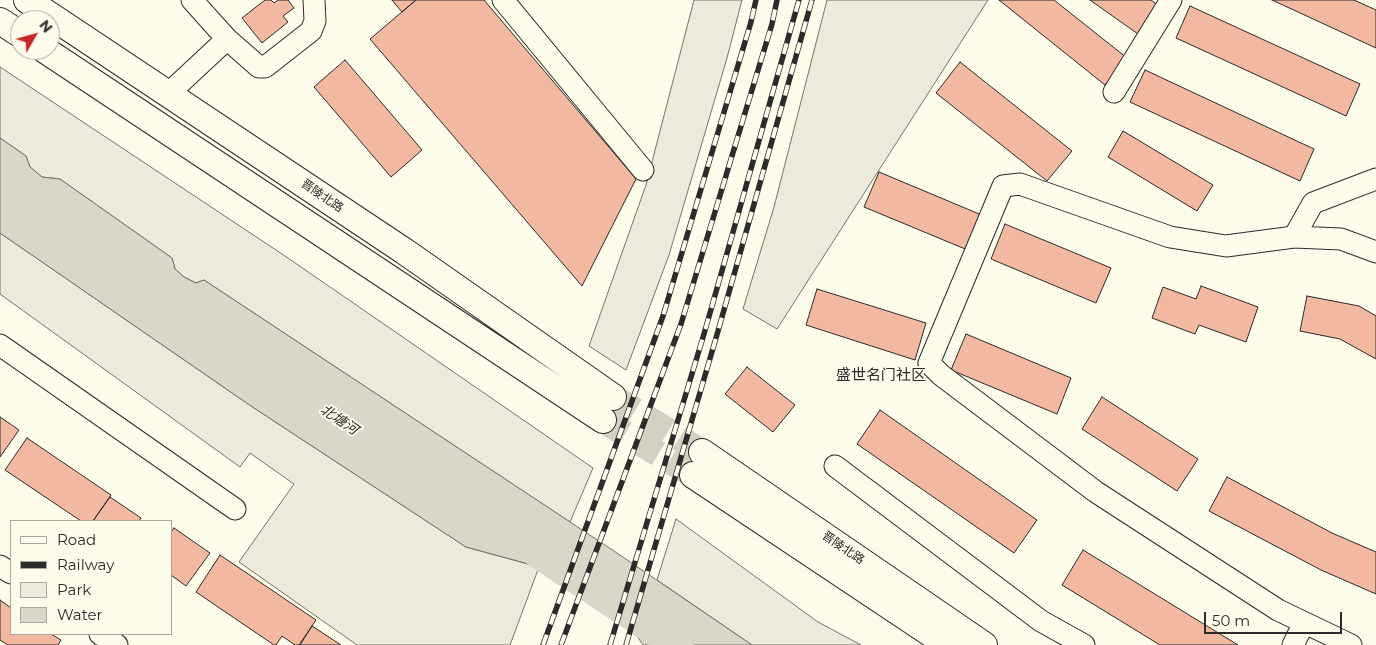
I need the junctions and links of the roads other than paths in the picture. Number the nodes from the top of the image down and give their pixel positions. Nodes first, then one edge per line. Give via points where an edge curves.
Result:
1 (27, 0) edge
2 (192, 0) edge
3 (314, 0) edge
4 (504, 0) edge
5 (1171, 0) edge
6 (227, 39) junction
7 (60, 60) edge
8 (1114, 92) dead end
9 (168, 94) junction
10 (643, 170) dead end
11 (1376, 179) edge
12 (1294, 237) junction
13 (1376, 252) edge
14 (0, 345) edge
15 (835, 466) dead end
16 (234, 509) dead end
17 (1304, 623) junction
18 (102, 635) edge
19 (117, 645) edge
20 (948, 645) edge
21 (984, 645) edge
22 (1084, 645) edge
23 (1293, 645) edge
24 (1351, 645) edge

1 - 9 main road, 晋陵北路
2 - 6 street
3 - 6 street via 315,21 311,32 266,67 259,66
4 - 10 street
5 - 8 street
6 - 9 street
7 - 9 main road, 晋陵北路 via 608,408 404,251
11 - 12 street via 1313,203
12 - 13 street via 1340,238
12 - 17 street via 1226,246 1170,237 1020,184 1003,186 929,363 1096,492 1278,610
14 - 16 street
15 - 22 street via 1041,620
17 - 23 street
17 - 24 street
18 - 19 street
20 - 21 main road, 晋陵北路 via 698,463

